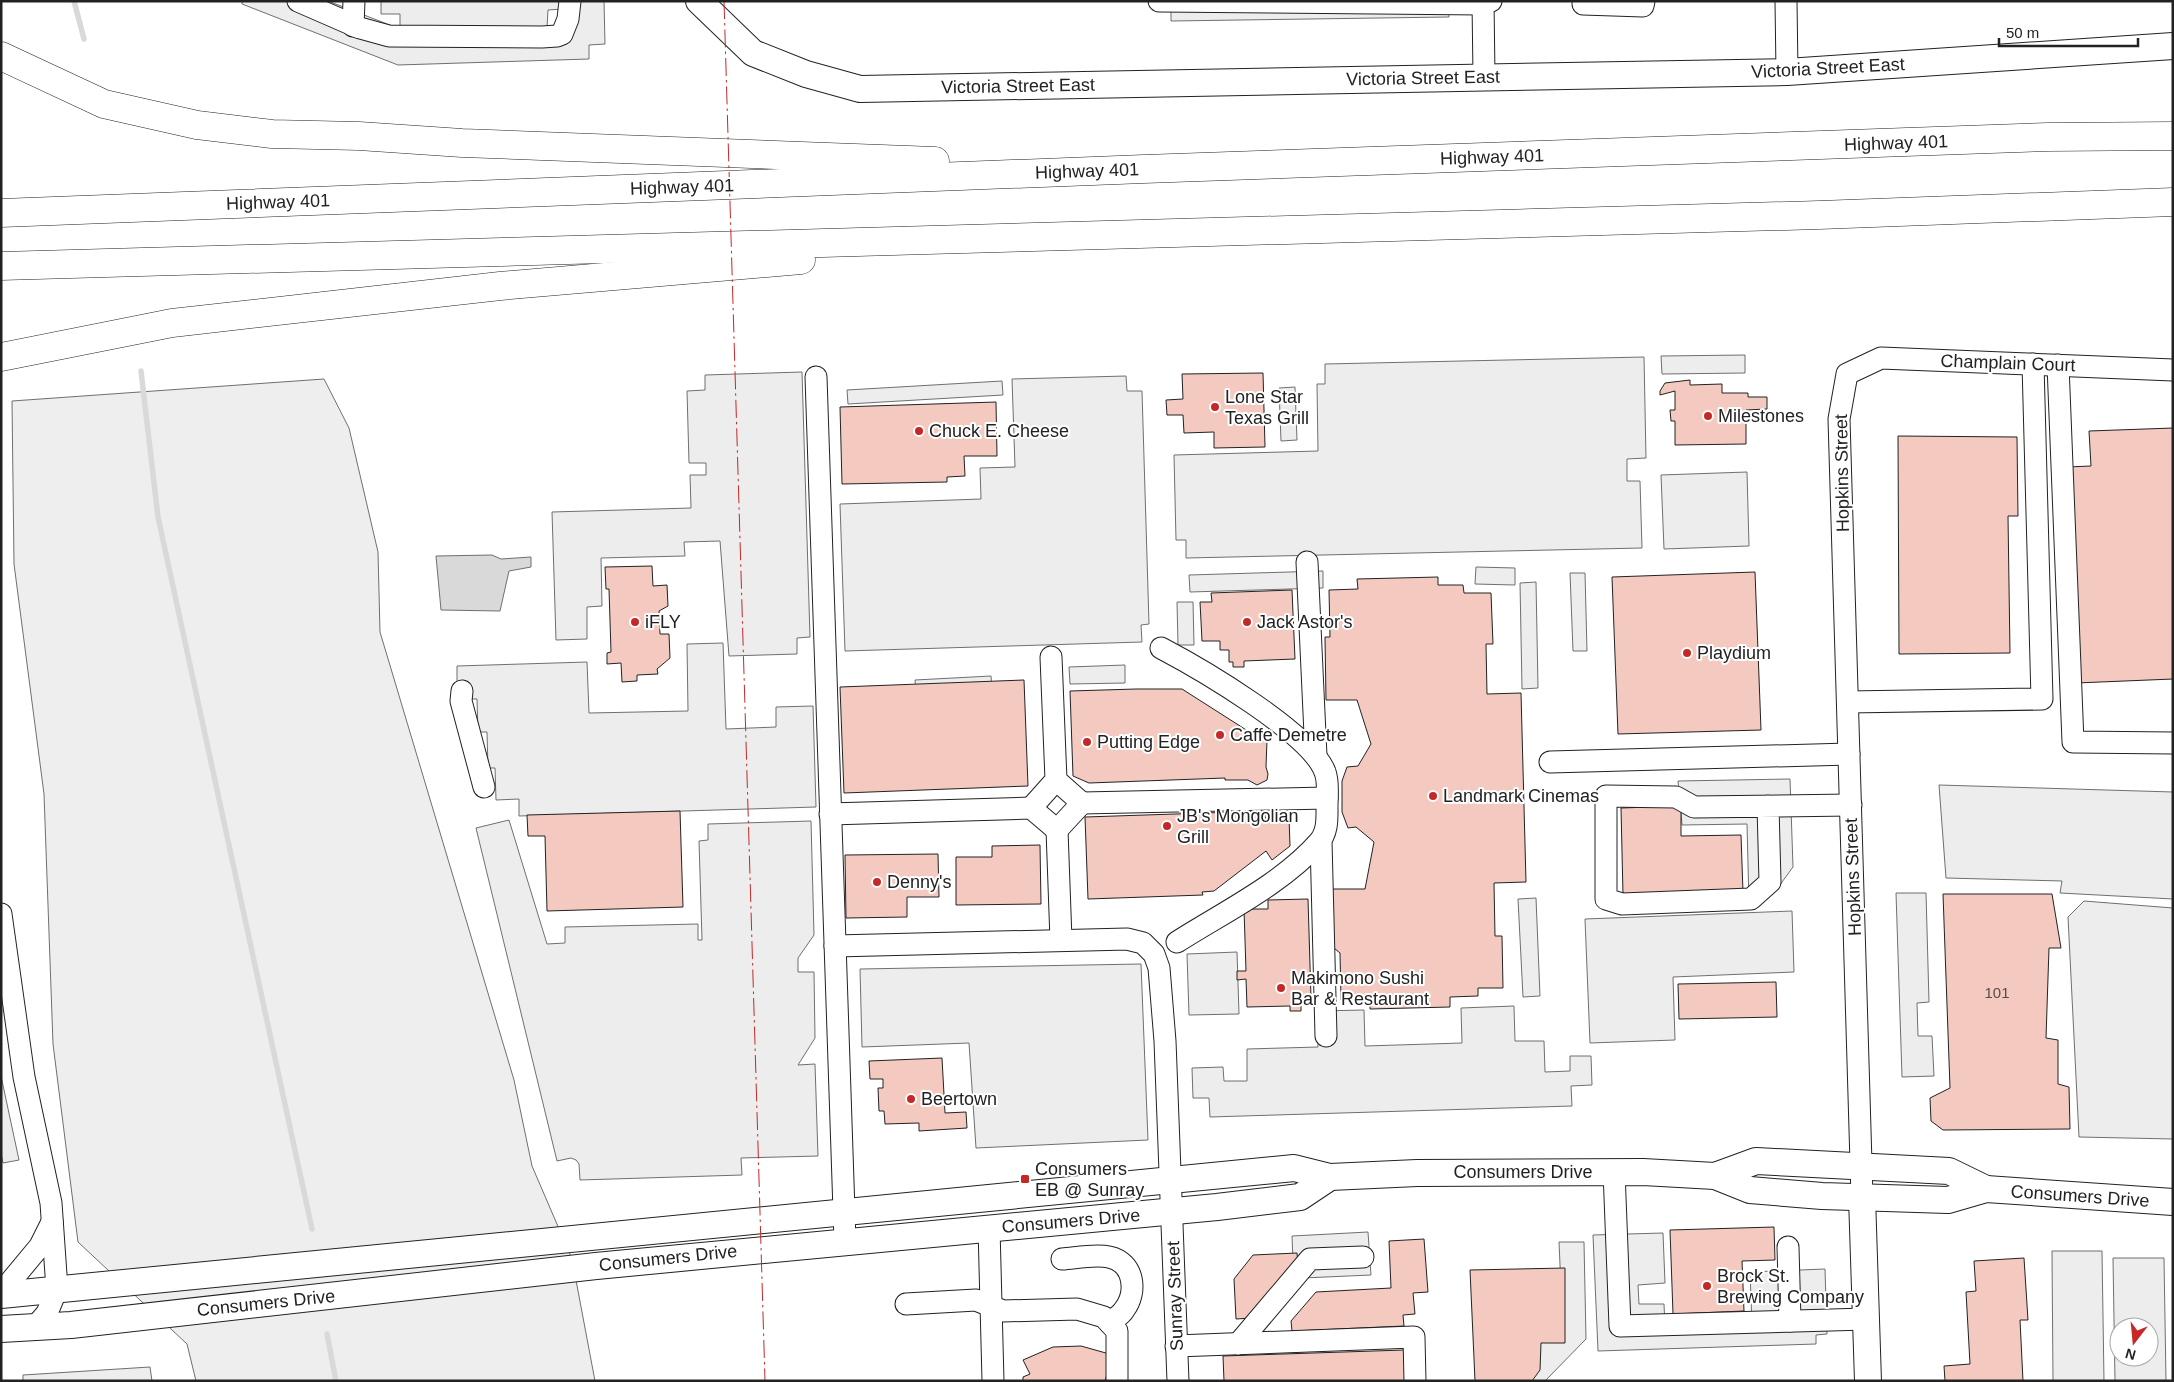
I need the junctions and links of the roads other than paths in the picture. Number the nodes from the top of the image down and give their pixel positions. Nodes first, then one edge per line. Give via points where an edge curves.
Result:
1 (298, 1) edge
2 (354, 1) edge
3 (570, 1) edge
4 (699, 1) edge
5 (1159, 1) edge
6 (1583, 1) edge
7 (1644, 1) edge
8 (1786, 1) edge
9 (1485, 2) edge
10 (354, 26) junction
11 (2173, 46) edge
12 (1, 56) edge
13 (1787, 72) junction
14 (1484, 77) junction
15 (2173, 136) edge
16 (1144, 169) junction
17 (2173, 202) edge
18 (1, 213) edge
19 (1035, 236) junction
20 (1, 266) edge
21 (1, 357) edge
22 (2033, 364) junction
23 (2058, 365) junction
24 (2173, 370) edge
25 (1847, 374) joint
26 (816, 377) dead end
27 (1307, 562) dead end
28 (1161, 648) dead end
29 (1051, 657) dead end
30 (462, 691) dead end
31 (1848, 702) junction
32 (2173, 743) edge
33 (1849, 754) junction
34 (1316, 756) junction
35 (1550, 762) dead end
36 (1056, 780) junction
37 (484, 787) dead end
38 (1327, 798) junction
39 (1082, 803) junction
40 (1851, 805) junction
41 (1768, 806) junction
42 (1031, 808) junction
43 (830, 814) junction
44 (1057, 830) junction
45 (1320, 841) junction
46 (1, 914) edge
47 (1061, 940) junction
48 (1177, 942) dead end
49 (835, 946) junction
50 (1326, 1036) dead end
51 (1862, 1166) junction
52 (1614, 1172) junction
53 (1715, 1176) junction
54 (1330, 1177) junction
55 (1170, 1180) junction
56 (1986, 1189) junction
57 (1862, 1197) junction
58 (2173, 1202) edge
59 (844, 1212) junction
60 (1172, 1212) junction
61 (52, 1222) junction
62 (988, 1228) junction
63 (845, 1241) junction
64 (1788, 1247) dead end
65 (1363, 1256) dead end
66 (1062, 1259) dead end
67 (56, 1290) junction
68 (1, 1294) edge
69 (906, 1304) dead end
70 (991, 1306) junction
71 (1866, 1319) junction
72 (1790, 1321) junction
73 (1110, 1323) junction
74 (35, 1327) junction
75 (1, 1329) edge
76 (1238, 1344) junction
77 (1176, 1346) junction
78 (993, 1381) edge
79 (1117, 1381) edge
80 (1178, 1381) edge
81 (1415, 1381) edge
82 (1868, 1381) edge

1 - 10 street
2 - 10 street
3 - 10 street via 564,30 557,36 389,36
4 - 14 main road, Victoria Street East via 753,53 806,74 860,89
5 - 9 street
6 - 7 street via 1583,4 1643,6
8 - 13 street
9 - 14 street
11 - 13 main road, Victoria Street East
12 - 16 highway via 104,104 197,125 272,134
13 - 14 main road, Victoria Street East
15 - 16 highway, Highway 401 via 2048,137
16 - 18 highway, Highway 401
17 - 19 highway
19 - 20 highway
19 - 21 highway via 807,260 500,286 172,323
22 - 23 street, Champlain Court
22 - 25 street, Champlain Court via 1881,358
22 - 31 street via 2042,699
23 - 24 street, Champlain Court
23 - 32 street via 2073,742
25 - 31 street, Hopkins Street via 1839,419
26 - 43 street
27 - 34 street
28 - 34 street via 1202,670 1282,725
29 - 36 street
30 - 37 street via 461,701
31 - 33 street, Hopkins Street
33 - 35 street
33 - 40 street, Hopkins Street
34 - 38 street via 1326,773
36 - 39 street
36 - 42 street
38 - 39 street
38 - 45 street via 1328,824
39 - 44 street
40 - 41 street
40 - 51 street, Hopkins Street
41 - 41 street via 1694,807 1676,797 1606,796 1606,899 1622,904 1751,899 1770,882
42 - 43 street
42 - 44 street
43 - 49 street
44 - 47 street
45 - 48 street via 1281,876
45 - 50 street
46 - 61 street via 24,1077 51,1203
47 - 49 street, Sunray Street
47 - 55 street, Sunray Street via 1126,939 1143,943 1154,954 1160,968
49 - 59 street
51 - 53 main road, Consumers Drive via 1756,1160
51 - 56 main road, Consumers Drive via 1949,1171
51 - 57 street, Hopkins Street
52 - 53 main road, Consumers Drive
52 - 54 main road, Consumers Drive
52 - 72 street via 1620,1326
53 - 57 main road, Consumers Drive via 1750,1190
54 - 55 main road, Consumers Drive via 1294,1168
54 - 60 main road, Consumers Drive via 1300,1197
55 - 59 main road, Consumers Drive
55 - 60 street, Sunray Street
56 - 57 main road, Consumers Drive via 1948,1200
56 - 58 main road, Consumers Drive
57 - 71 main road, Hopkins Street
59 - 63 street
59 - 67 main road, Consumers Drive
60 - 62 main road, Consumers Drive
60 - 77 street, Sunray Street
61 - 67 street
61 - 68 street via 40,1246
62 - 63 main road, Consumers Drive
62 - 70 street
63 - 74 main road, Consumers Drive
64 - 72 street
65 - 76 street via 1310,1259
66 - 73 street via 1109,1257 1123,1263 1130,1271 1129,1300 1124,1310
67 - 68 main road, Consumers Drive
67 - 74 street via 47,1313
69 - 70 street via 976,1300
70 - 73 street via 1003,1311 1077,1309 1104,1316
70 - 78 street
71 - 72 street
71 - 82 main road, Hopkins Street
73 - 79 street via 1117,1332
74 - 75 main road, Consumers Drive
76 - 77 street
76 - 81 street via 1414,1337
77 - 80 street, Sunray Street

